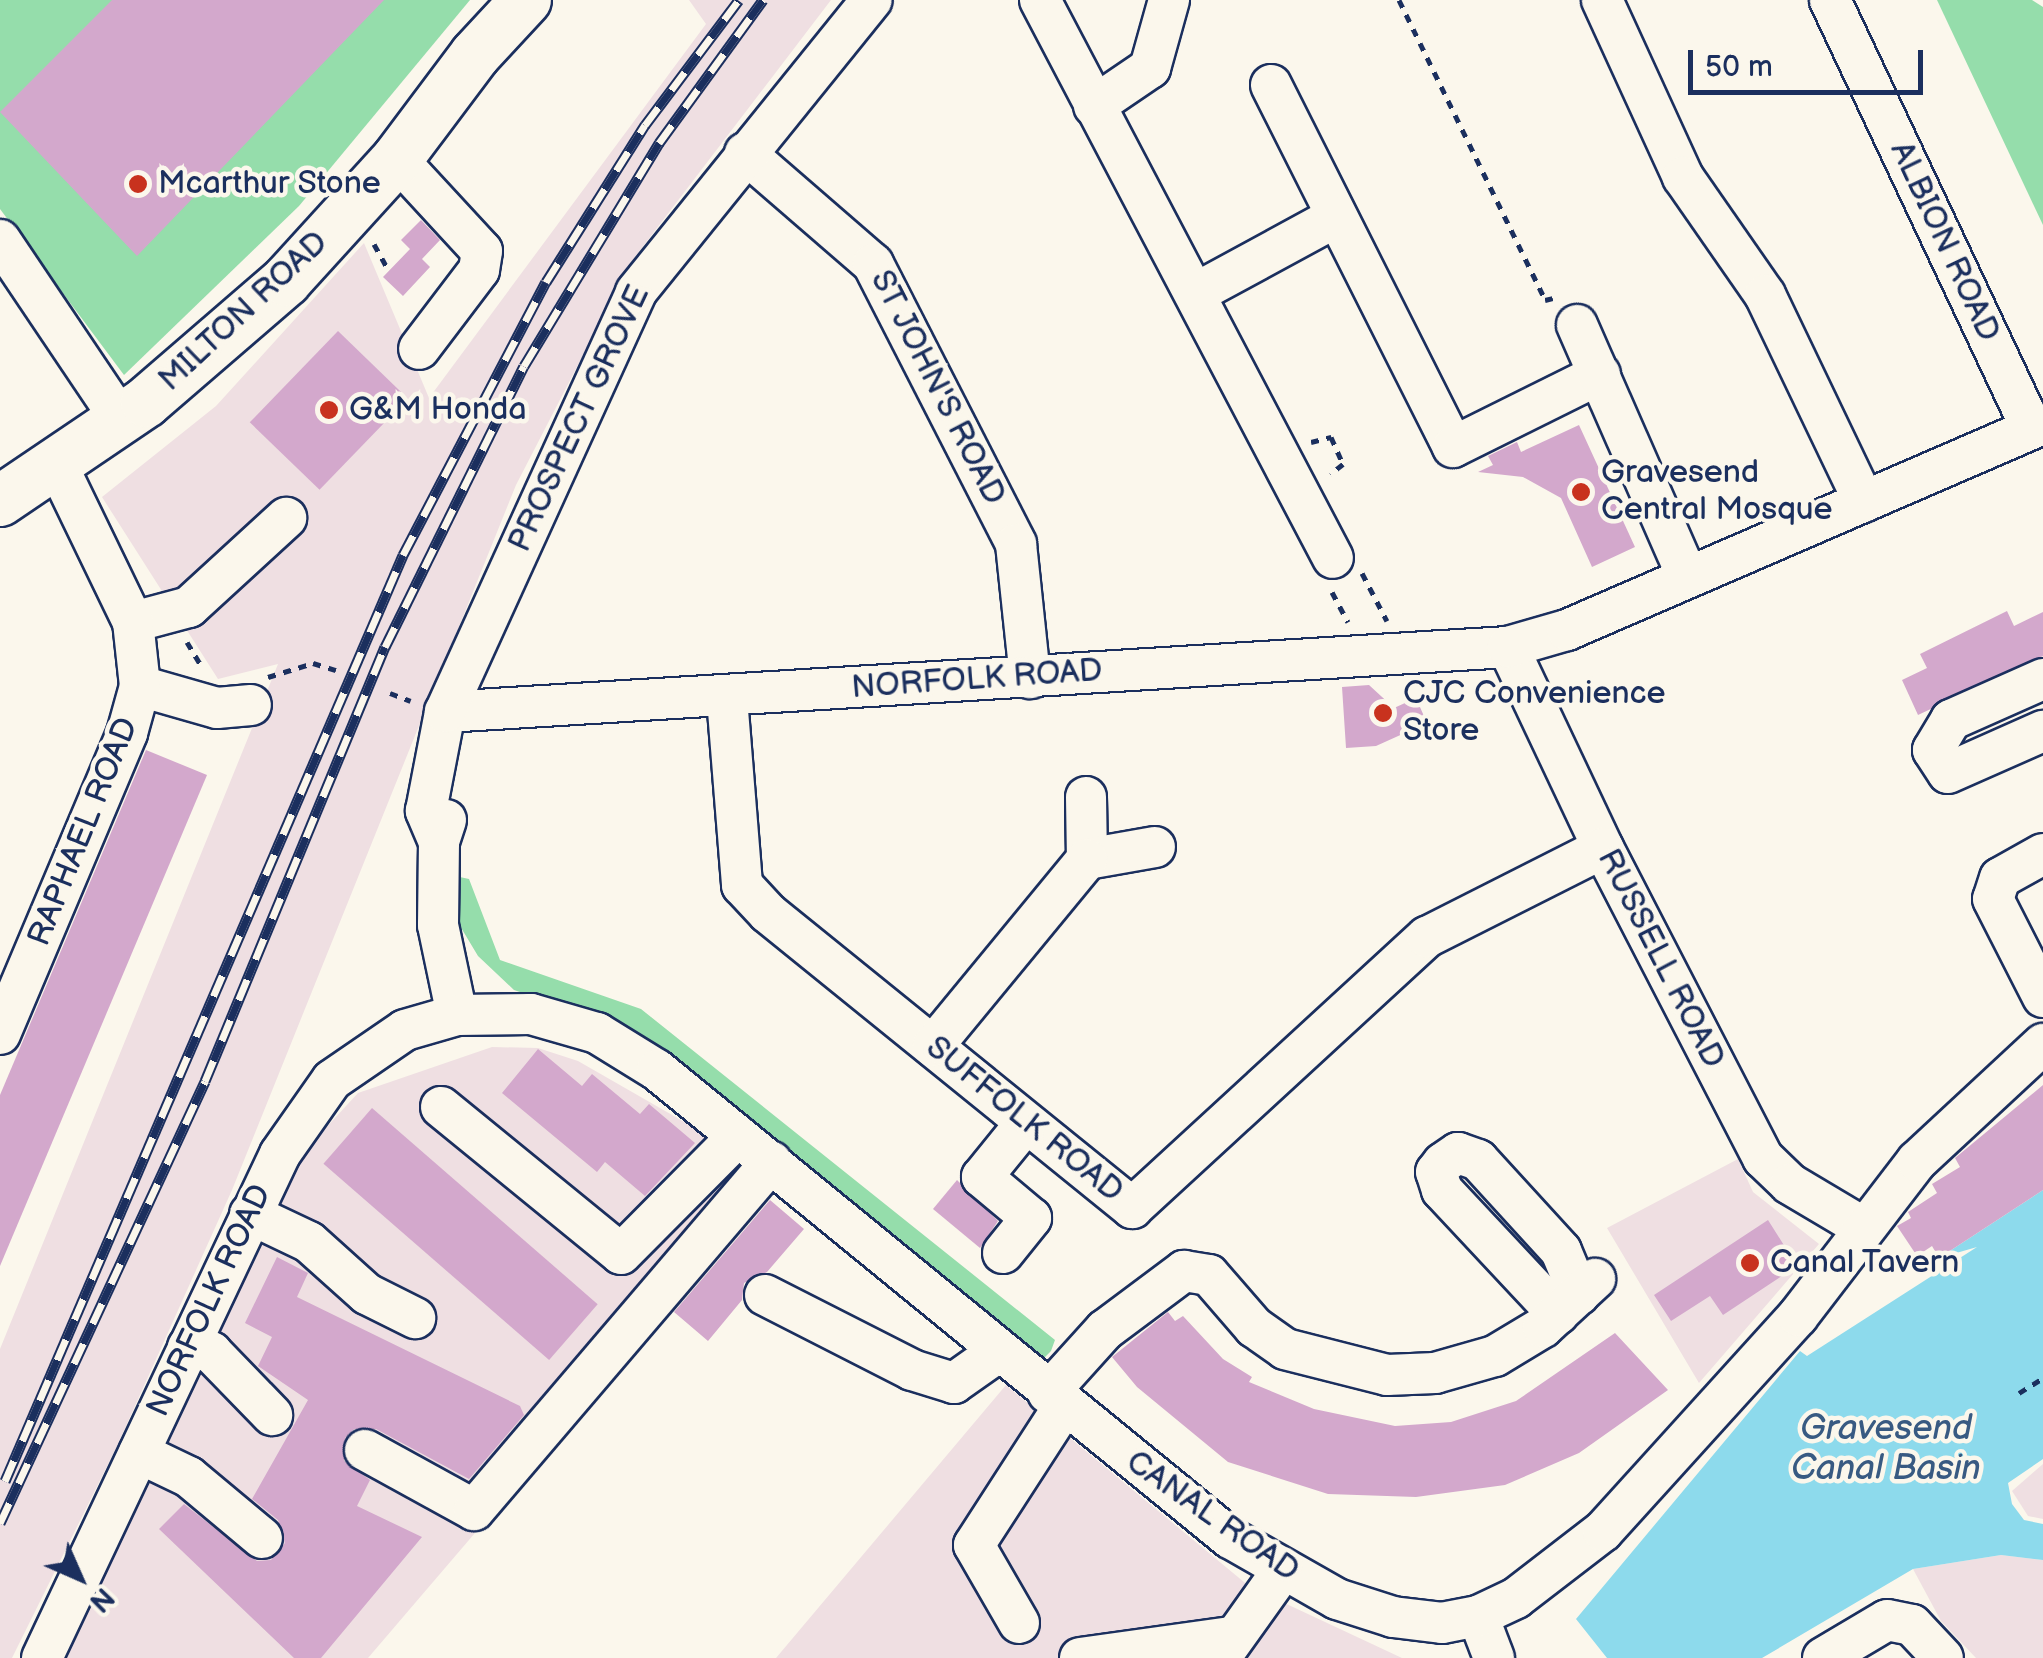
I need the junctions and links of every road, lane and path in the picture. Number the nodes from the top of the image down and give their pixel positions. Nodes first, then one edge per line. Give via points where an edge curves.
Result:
1 (526, 0) edge
2 (872, 0) edge
3 (1040, 0) edge
4 (1169, 0) edge
5 (1399, 0) edge
6 (1602, 0) edge
7 (1830, 0) edge
8 (1271, 86) dead end
9 (1094, 106) junction
10 (745, 153) junction
11 (397, 159) junction
12 (1336, 217) junction
13 (364, 235) dead end
14 (0, 240) edge
15 (388, 269) dead end
16 (1196, 293) junction
17 (419, 350) dead end
18 (1589, 351) junction
19 (1550, 374) dead end
20 (122, 420) junction
21 (2038, 426) edge
22 (56, 463) junction
23 (0, 501) edge
24 (1864, 502) junction
25 (286, 518) dead end
26 (1333, 558) dead end
27 (1687, 575) junction
28 (133, 622) junction
29 (1508, 647) junction
30 (294, 669) dead end
31 (336, 670) dead end
32 (1030, 678) junction
33 (2043, 679) edge
34 (140, 686) junction
35 (727, 698) junction
36 (251, 704) dead end
37 (446, 712) junction
38 (2043, 731) edge
39 (1086, 797) dead end
40 (1155, 847) dead end
41 (1602, 848) junction
42 (2043, 854) edge
43 (1086, 858) junction
44 (2043, 998) edge
45 (457, 1014) junction
46 (0, 1034) edge
47 (2043, 1044) edge
48 (933, 1046) junction
49 (441, 1107) dead end
50 (1025, 1124) junction
51 (738, 1136) junction
52 (771, 1162) junction
53 (250, 1214) junction
54 (1864, 1228) junction
55 (1003, 1253) dead end
56 (765, 1295) dead end
57 (1577, 1296) dead end
58 (415, 1318) dead end
59 (188, 1347) junction
60 (998, 1352) junction
61 (2043, 1378) edge
62 (2019, 1393) dead end
63 (1056, 1400) junction
64 (272, 1415) dead end
65 (365, 1450) dead end
66 (139, 1454) junction
67 (262, 1538) dead end
68 (1282, 1571) junction
69 (1478, 1616) junction
70 (1019, 1623) dead end
71 (1226, 1648) edge
72 (42, 1658) edge
73 (1080, 1658) edge
74 (1494, 1658) edge
75 (1823, 1658) edge
76 (1943, 1658) edge

1 - 11 main road, MILTON ROAD via 474,55
2 - 10 street, PROSPECT GROVE
3 - 9 street
4 - 9 street via 1150,68
5 - 18 path via 1545,300 1563,294
6 - 24 street via 1683,177 1765,295
7 - 21 street, ALBION ROAD
8 - 12 street
9 - 16 street
10 - 32 street, ST JOHN'S ROAD via 874,264 1016,544
10 - 37 street, PROSPECT GROVE via 641,283
11 - 17 street via 482,251 479,270
11 - 20 main road, MILTON ROAD via 286,281
12 - 16 street
12 - 18 street via 1453,447
13 - 15 path
14 - 20 street
16 - 26 street
18 - 19 street
18 - 27 street
20 - 22 main road, MILTON ROAD
21 - 24 street, NORFOLK ROAD
22 - 23 main road, MILTON ROAD
22 - 28 street, RAPHAEL ROAD
24 - 27 street, NORFOLK ROAD
25 - 28 street via 189,607
27 - 29 street, NORFOLK ROAD via 1566,630
28 - 34 street, RAPHAEL ROAD
29 - 32 street, NORFOLK ROAD
29 - 41 street, RUSSELL ROAD
30 - 31 path via 316,663
32 - 35 street, NORFOLK ROAD
33 - 38 street via 1951,720 1933,750 1951,773
34 - 36 street via 217,708
34 - 46 street, RAPHAEL ROAD via 128,733
35 - 37 street, NORFOLK ROAD
35 - 48 street, SUFFOLK ROAD via 742,886
37 - 45 street, PROSPECT GROVE via 436,783 445,802 438,924
39 - 43 street
40 - 43 street
41 - 50 street, SUFFOLK ROAD via 1427,937 1132,1208
41 - 54 street, RUSSELL ROAD via 1768,1164
42 - 44 street via 2000,878 1994,899
43 - 48 street
45 - 51 street, CANAL ROAD via 530,1014 597,1033 658,1070
45 - 53 street, NORFOLK ROAD via 405,1030 332,1080
47 - 54 street, CANAL ROAD via 1962,1112
48 - 50 street, SUFFOLK ROAD
49 - 51 street via 621,1254
50 - 55 street via 982,1177 1031,1218
51 - 52 street, CANAL ROAD
52 - 60 street, CANAL ROAD
52 - 65 street via 474,1510
53 - 58 street via 310,1242 367,1294
53 - 59 street, NORFOLK ROAD
54 - 69 street, CANAL ROAD via 1788,1327 1612,1522 1541,1580
56 - 60 street via 912,1370 954,1382
57 - 63 street via 1510,1349 1475,1363 1373,1374 1286,1350 1254,1327 1209,1275 1184,1271 1091,1343
59 - 64 street via 211,1352
59 - 66 street, NORFOLK ROAD
60 - 63 street, CANAL ROAD
61 - 62 path
63 - 68 street, CANAL ROAD via 1188,1507
63 - 70 street via 974,1545
66 - 67 street via 188,1476
66 - 72 street, NORFOLK ROAD
68 - 69 street, CANAL ROAD via 1393,1617 1442,1623
68 - 71 street
69 - 74 street
71 - 73 street
75 - 76 street via 1887,1620 1912,1625

